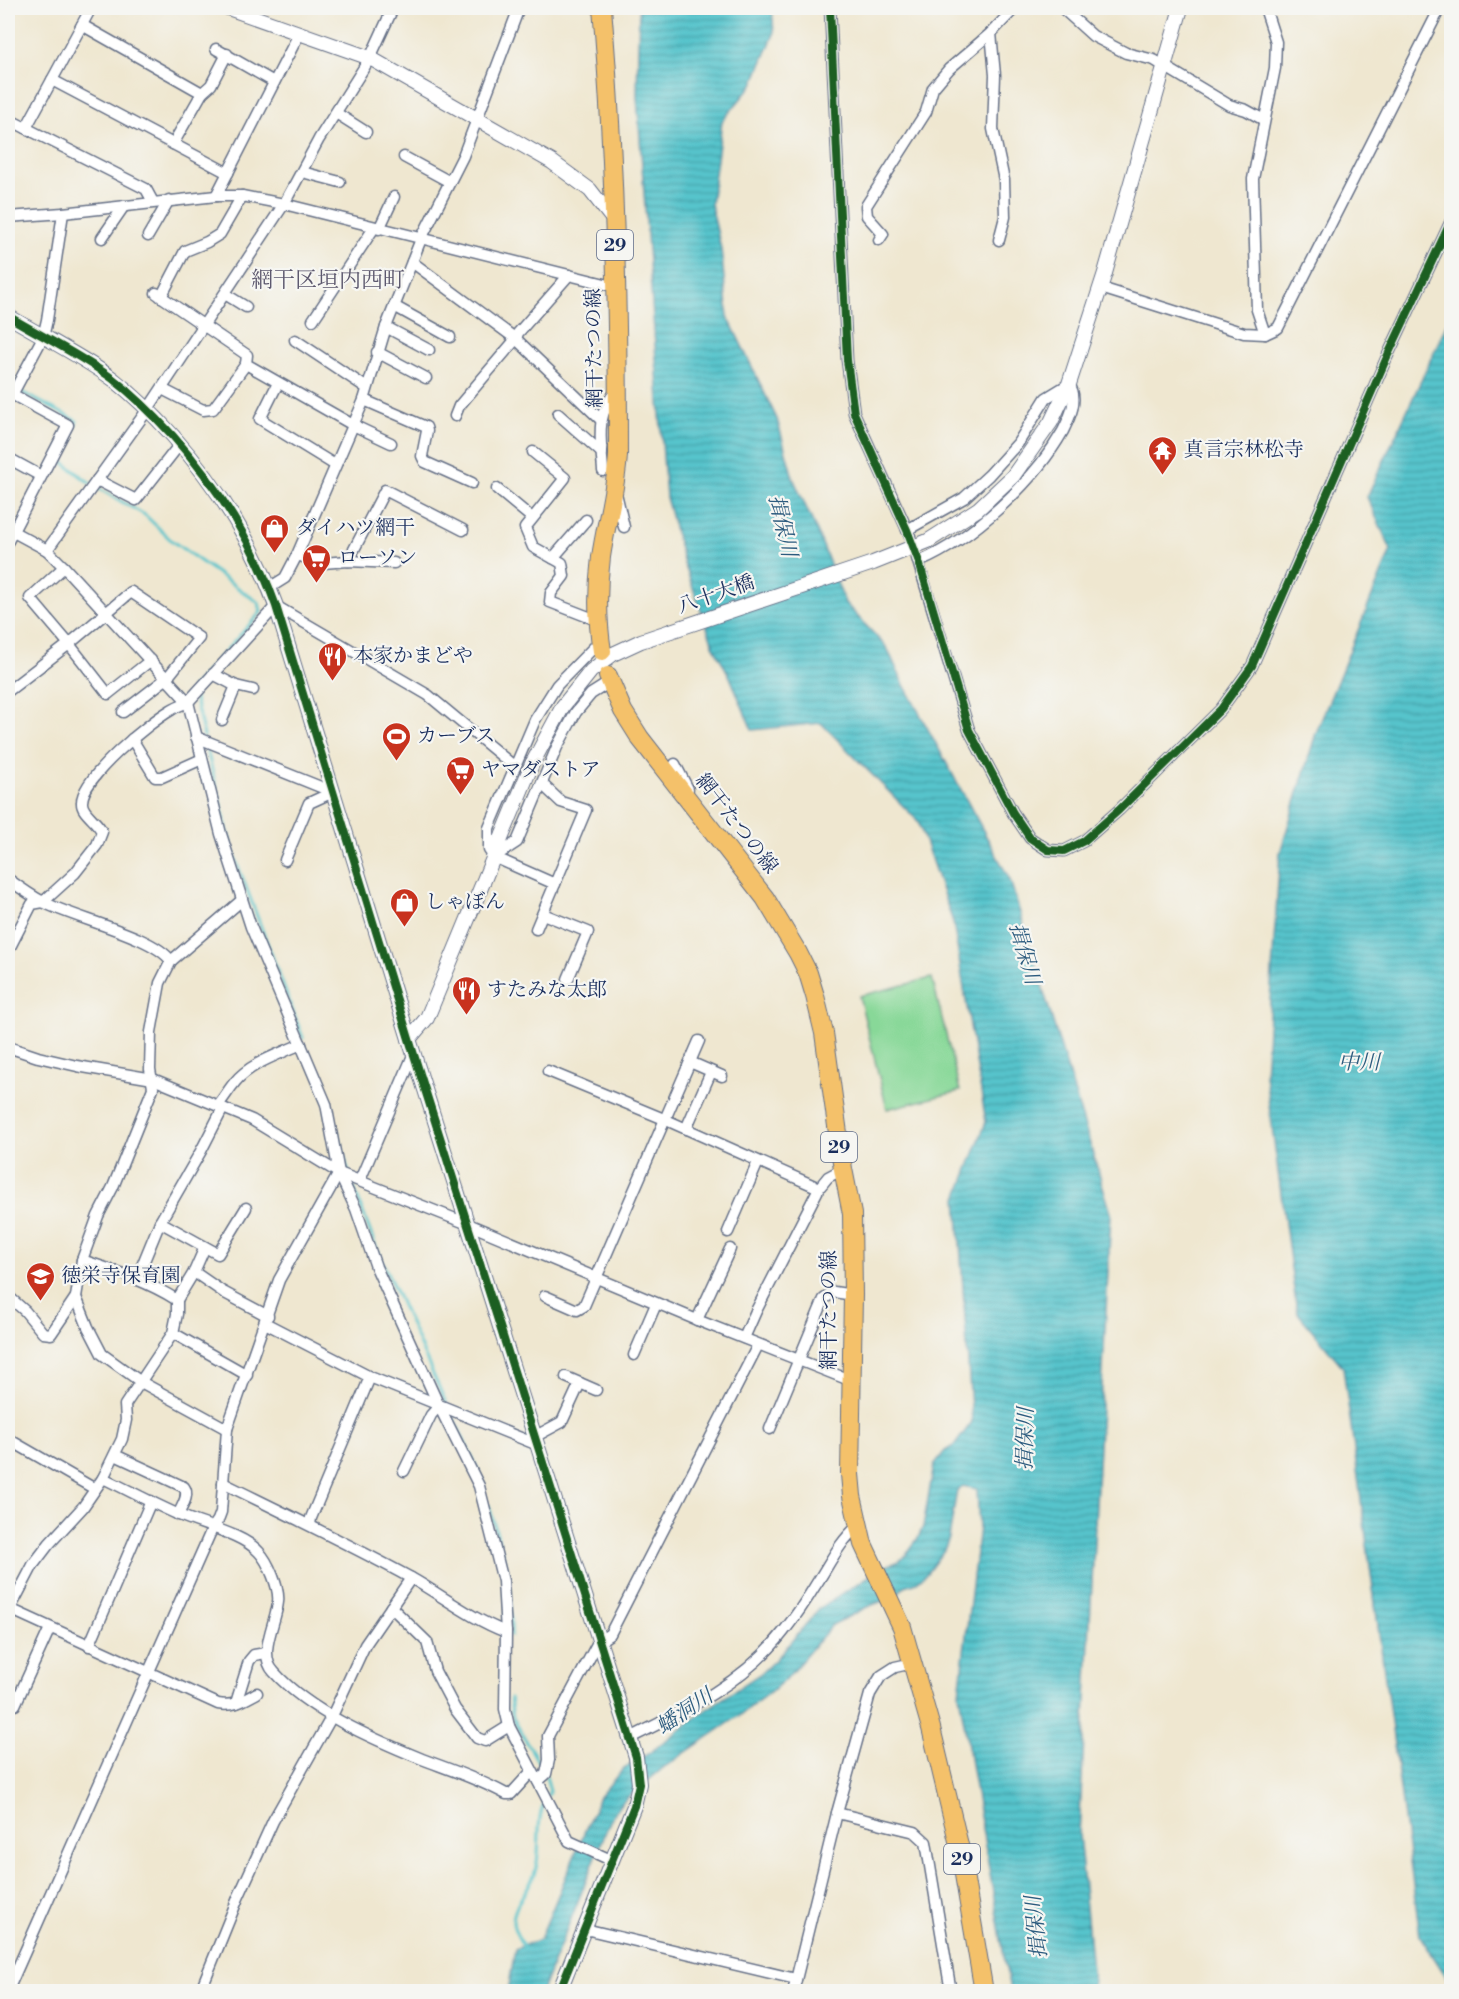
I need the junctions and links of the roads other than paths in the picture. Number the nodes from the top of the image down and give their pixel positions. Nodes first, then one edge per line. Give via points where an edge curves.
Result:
1 (91, 8) edge
2 (228, 8) edge
3 (393, 8) edge
4 (518, 8) edge
5 (602, 8) edge
6 (830, 8) edge
7 (1016, 8) edge
8 (1062, 8) edge
9 (1181, 8) edge
10 (1265, 8) edge
11 (1440, 8) edge
12 (247, 11) edge
13 (82, 25) junction
14 (300, 32) junction
15 (991, 33) junction
16 (370, 58) junction
17 (1164, 67) junction
18 (52, 80) junction
19 (274, 82) junction
20 (202, 93) junction
21 (336, 113) junction
22 (8, 118) edge
23 (477, 119) junction
24 (1264, 120) junction
25 (26, 128) junction
26 (366, 132) dead end
27 (173, 144) junction
28 (404, 157) dead end
29 (302, 172) junction
30 (228, 173) junction
31 (340, 182) dead end
32 (450, 182) junction
33 (216, 196) junction
34 (242, 196) junction
35 (394, 197) dead end
36 (169, 200) junction
37 (153, 202) junction
38 (284, 204) junction
39 (124, 206) junction
40 (63, 213) junction
41 (8, 217) edge
42 (1452, 219) edge
43 (615, 222) junction
44 (376, 228) junction
45 (148, 236) dead end
46 (102, 238) dead end
47 (421, 239) junction
48 (879, 240) dead end
49 (999, 240) dead end
50 (412, 262) junction
51 (569, 275) junction
52 (617, 287) junction
53 (1101, 288) junction
54 (225, 294) junction
55 (394, 306) junction
56 (246, 307) dead end
57 (8, 316) edge
58 (313, 320) dead end
59 (204, 326) junction
60 (386, 327) junction
61 (1265, 334) junction
62 (43, 337) junction
63 (450, 337) dead end
64 (516, 339) junction
65 (295, 340) dead end
66 (429, 350) dead end
67 (377, 352) junction
68 (246, 364) junction
69 (426, 378) dead end
70 (278, 383) junction
71 (1069, 384) junction
72 (162, 388) junction
73 (367, 388) junction
74 (618, 389) junction
75 (13, 391) edge
76 (364, 400) junction
77 (148, 409) junction
78 (558, 414) dead end
79 (455, 416) dead end
80 (600, 419) junction
81 (353, 425) junction
82 (391, 443) dead end
83 (180, 444) junction
84 (533, 452) dead end
85 (602, 453) junction
86 (8, 458) edge
87 (335, 465) junction
88 (41, 476) junction
89 (608, 477) junction
90 (98, 480) junction
91 (472, 483) dead end
92 (497, 489) dead end
93 (532, 518) junction
94 (586, 520) dead end
95 (624, 527) dead end
96 (464, 530) dead end
97 (9, 534) edge
98 (47, 550) junction
99 (297, 555) junction
100 (553, 558) junction
101 (348, 561) junction
102 (394, 563) dead end
103 (64, 567) junction
104 (269, 588) junction
105 (276, 606) junction
106 (107, 613) junction
107 (599, 621) junction
108 (69, 644) junction
109 (601, 646) joint
110 (151, 660) junction
111 (213, 674) junction
112 (167, 678) junction
113 (609, 679) joint
114 (237, 687) junction
115 (253, 690) dead end
116 (8, 691) edge
117 (188, 702) junction
118 (123, 712) dead end
119 (222, 720) dead end
120 (132, 739) junction
121 (202, 739) junction
122 (202, 759) junction
123 (675, 764) dead end
124 (515, 767) junction
125 (542, 784) junction
126 (333, 792) junction
127 (704, 821) junction
128 (494, 857) junction
129 (285, 860) dead end
130 (8, 879) edge
131 (555, 885) junction
132 (242, 900) junction
133 (43, 902) junction
134 (543, 914) junction
135 (536, 929) dead end
136 (8, 951) edge
137 (171, 961) junction
138 (568, 979) dead end
139 (409, 1039) junction
140 (699, 1041) dead end
141 (302, 1044) junction
142 (8, 1047) edge
143 (414, 1053) junction
144 (690, 1062) junction
145 (548, 1071) dead end
146 (711, 1071) junction
147 (722, 1076) dead end
148 (153, 1079) junction
149 (221, 1106) junction
150 (664, 1119) junction
151 (686, 1129) junction
152 (758, 1162) junction
153 (843, 1169) junction
154 (339, 1173) junction
155 (360, 1180) junction
156 (819, 1188) junction
157 (246, 1208) dead end
158 (160, 1222) junction
159 (468, 1224) junction
160 (728, 1232) dead end
161 (205, 1247) junction
162 (730, 1249) dead end
163 (82, 1260) junction
164 (194, 1272) junction
165 (137, 1278) junction
166 (597, 1279) junction
167 (853, 1295) junction
168 (8, 1296) edge
169 (545, 1296) dead end
170 (76, 1297) junction
171 (177, 1300) junction
172 (656, 1304) junction
173 (266, 1320) junction
174 (697, 1320) junction
175 (173, 1333) junction
176 (744, 1338) junction
177 (758, 1345) junction
178 (634, 1355) dead end
179 (798, 1360) junction
180 (247, 1375) junction
181 (370, 1377) junction
182 (566, 1377) dead end
183 (852, 1381) junction
184 (141, 1382) junction
185 (580, 1383) junction
186 (596, 1390) dead end
187 (441, 1406) junction
188 (227, 1429) junction
189 (770, 1429) dead end
190 (8, 1439) edge
191 (537, 1441) junction
192 (115, 1455) junction
193 (404, 1471) dead end
194 (103, 1478) junction
195 (223, 1483) junction
196 (95, 1489) junction
197 (151, 1501) junction
198 (178, 1515) junction
199 (310, 1525) junction
200 (858, 1526) junction
201 (212, 1528) junction
202 (411, 1578) junction
203 (391, 1607) junction
204 (50, 1628) junction
205 (506, 1632) junction
206 (598, 1642) junction
207 (89, 1646) junction
208 (266, 1653) junction
209 (914, 1663) junction
210 (147, 1672) junction
211 (257, 1693) dead end
212 (236, 1703) junction
213 (15, 1704) dead end
214 (332, 1716) junction
215 (509, 1726) junction
216 (630, 1738) junction
217 (535, 1776) junction
218 (837, 1813) junction
219 (613, 1860) junction
220 (585, 1929) junction
221 (12, 1967) edge
222 (796, 1979) junction
223 (8, 1990) edge
224 (12, 1992) edge
225 (200, 1992) edge
226 (559, 1992) edge
227 (793, 1992) edge
228 (951, 1992) edge
229 (984, 1992) edge

1 - 13 street
2 - 12 street
3 - 16 street
4 - 23 street
5 - 43 main road, 網干たつの線 / 29
6 - 71 street via 847,360 854,413 908,533 964,498 989,475 1018,443 1046,398
7 - 15 street
8 - 17 street via 1093,36
9 - 17 street, 八十大橋
10 - 24 street via 1276,50
11 - 61 street via 1278,328
12 - 14 street
13 - 18 street
13 - 20 street
14 - 16 street
14 - 19 street
15 - 48 street via 933,88 926,112 866,206 867,216 883,234
15 - 49 street via 995,75 993,129 1004,180 1005,217
16 - 21 street
16 - 23 street
17 - 24 street via 1229,105
17 - 53 street, 八十大橋
18 - 25 street
18 - 27 street
19 - 20 street via 222,52 211,85
19 - 30 street
20 - 27 street
21 - 26 street
21 - 29 street
22 - 25 street
23 - 32 street
23 - 43 street via 552,162 590,190
24 - 61 street via 1253,178 1257,310
25 - 37 street via 146,189
27 - 30 street
28 - 32 street
29 - 31 street
29 - 38 street
30 - 33 street
32 - 47 street
33 - 34 street
33 - 36 street
34 - 38 street
34 - 59 street via 220,234 185,251 158,295
35 - 44 street
36 - 37 street
36 - 45 street
37 - 39 street
38 - 44 street
38 - 54 street
39 - 40 street
39 - 46 street
40 - 41 street
40 - 62 street
42 - 71 street via 1252,666 1221,709 1119,810 1084,841 1064,851 1048,850 1030,838 969,730 918,560 932,557 981,523 1042,464 1073,412
43 - 52 main road, 網干たつの線 / 29
44 - 47 street
44 - 58 street
47 - 50 street
47 - 51 street
50 - 55 street
50 - 64 street
51 - 52 street
51 - 64 street
52 - 74 main road, 網干たつの線 / 29
53 - 61 street via 1244,333
53 - 71 street, 八十大橋
54 - 56 street
54 - 59 street
55 - 60 street
55 - 63 street
57 - 62 street
59 - 68 street via 247,354
59 - 72 street
60 - 66 street
60 - 67 street
62 - 75 street
62 - 77 street via 106,374
64 - 79 street via 459,406
64 - 80 street
65 - 73 street
67 - 69 street
67 - 73 street
68 - 70 street
68 - 72 street via 213,410 203,410
70 - 81 street
70 - 87 street via 260,419
71 - 128 street, 八十大橋 via 1051,422 1013,476 978,509 928,541 641,641 613,654 591,671 570,696 532,764
72 - 77 street
73 - 76 street
74 - 80 street
74 - 89 main road, 網干たつの線 / 29 via 618,454
75 - 88 street via 68,425
76 - 81 street
76 - 91 street via 426,427 422,456 425,462
77 - 83 street
77 - 90 street
78 - 85 street
80 - 85 street
81 - 82 street
81 - 87 street
83 - 90 street via 136,500
83 - 104 street via 228,506
84 - 93 street via 565,478
85 - 89 street
86 - 88 street
87 - 99 street
88 - 97 street
89 - 95 street
89 - 107 main road, 網干たつの線 / 29 via 597,602
90 - 98 street
92 - 93 street
93 - 100 street via 525,528 533,548
94 - 100 street
96 - 101 street via 385,490
97 - 98 street
98 - 103 street
99 - 101 street via 323,563
99 - 104 street via 285,578
100 - 107 street via 562,563 564,576 551,593 550,602
101 - 102 street
103 - 106 street
103 - 108 street via 30,598
104 - 105 street
105 - 111 street
105 - 124 street via 429,695
105 - 126 street
106 - 108 street
106 - 110 street
106 - 112 street via 131,592 199,638
107 - 109 main road, 網干たつの線 / 29
108 - 110 street via 108,694
108 - 116 street
109 - 124 street via 557,685 535,720
110 - 112 street
111 - 114 street
111 - 117 street
112 - 117 street
112 - 118 street
113 - 125 street via 576,712
113 - 127 main road, 網干たつの線 / 29 via 640,738
114 - 115 street
114 - 119 street
117 - 120 street
117 - 121 street
120 - 122 street via 155,777
120 - 133 street via 102,768 81,803 99,824 102,832 97,845 75,873
121 - 122 street
121 - 126 street
122 - 132 street
123 - 127 street
124 - 128 street via 489,828 489,850
125 - 128 street via 517,842
125 - 131 street via 561,802 586,810
126 - 129 street via 309,803
126 - 139 street
127 - 153 main road, 網干たつの線 / 29 via 765,898 808,973 824,1033
128 - 131 street
128 - 139 street, 八十大橋 via 427,1018
130 - 133 street
131 - 134 street
132 - 137 street
132 - 141 street
133 - 136 street via 32,904
133 - 137 street via 131,936 166,954
134 - 135 street
134 - 138 street via 588,932
137 - 148 street via 160,983 151,1032
139 - 143 street
140 - 144 street
141 - 149 street via 244,1074 235,1081
141 - 154 street via 326,1104
142 - 148 street via 77,1066
143 - 155 street
143 - 159 street
144 - 146 street
144 - 150 street
145 - 150 street
146 - 147 street
146 - 151 street
148 - 149 street
148 - 163 street via 153,1088
149 - 154 street via 252,1120
149 - 158 street
150 - 151 street
150 - 166 street
151 - 152 street
152 - 156 street
152 - 160 street
153 - 156 street via 828,1177
153 - 167 main road, 網干たつの線 / 29 via 852,1214
154 - 155 street
154 - 173 street via 279,1280
154 - 187 street via 376,1267
155 - 159 street
156 - 176 street
157 - 161 street via 218,1254
158 - 161 street
158 - 165 street
159 - 166 street
159 - 191 street
161 - 164 street
162 - 174 street
163 - 165 street
163 - 170 street
164 - 171 street
164 - 173 street
165 - 171 street
166 - 169 street via 584,1306 577,1310
166 - 172 street
167 - 179 street via 834,1292 824,1299
167 - 183 main road, 網干たつの線 / 29
168 - 170 street via 47,1335
170 - 184 street via 102,1353
171 - 175 street
172 - 174 street
172 - 178 street
173 - 180 street
173 - 181 street
174 - 176 street
175 - 180 street
175 - 184 street
176 - 177 street
177 - 179 street
177 - 206 street via 610,1634
179 - 183 street
179 - 189 street
180 - 188 street
181 - 187 street
181 - 199 street
182 - 185 street
183 - 200 main road, 網干たつの線 / 29 via 850,1474
184 - 188 street
184 - 192 street via 125,1405 126,1420
185 - 186 street
185 - 191 street via 562,1422
187 - 191 street
187 - 193 street via 431,1415
187 - 205 street via 478,1486 503,1581
188 - 195 street
190 - 196 street
191 - 206 street
192 - 194 street
192 - 198 street via 184,1486 186,1497
194 - 196 street
194 - 197 street
195 - 199 street
195 - 201 street via 221,1512
196 - 204 street via 33,1565 10,1609
197 - 198 street
197 - 207 street
198 - 201 street
199 - 202 street
200 - 209 main road, 網干たつの線 / 29
200 - 216 street via 841,1544 783,1633 761,1657 682,1712
201 - 208 street via 260,1552 275,1581 279,1601
201 - 210 street
202 - 203 street
202 - 205 street via 482,1623
203 - 214 street via 365,1645
203 - 215 street via 427,1642 435,1671 455,1709 477,1738 485,1741
204 - 207 street
204 - 213 street
205 - 215 street via 505,1709
206 - 216 street
206 - 217 street via 548,1736 546,1774
207 - 210 street
208 - 212 street via 254,1655 249,1661
208 - 214 street via 271,1670 307,1703
209 - 218 street via 895,1667 881,1676 870,1694
209 - 229 main road, 網干たつの線 / 29 via 959,1845
210 - 212 street via 218,1704
210 - 221 street
211 - 212 street
214 - 217 street via 506,1794
214 - 225 street via 273,1821
215 - 217 street
216 - 219 street via 639,1784
217 - 219 street via 569,1841
218 - 222 street
218 - 228 street via 915,1832 926,1842
219 - 220 street
220 - 222 street
220 - 226 street
221 - 223 street
222 - 227 street
223 - 224 street

